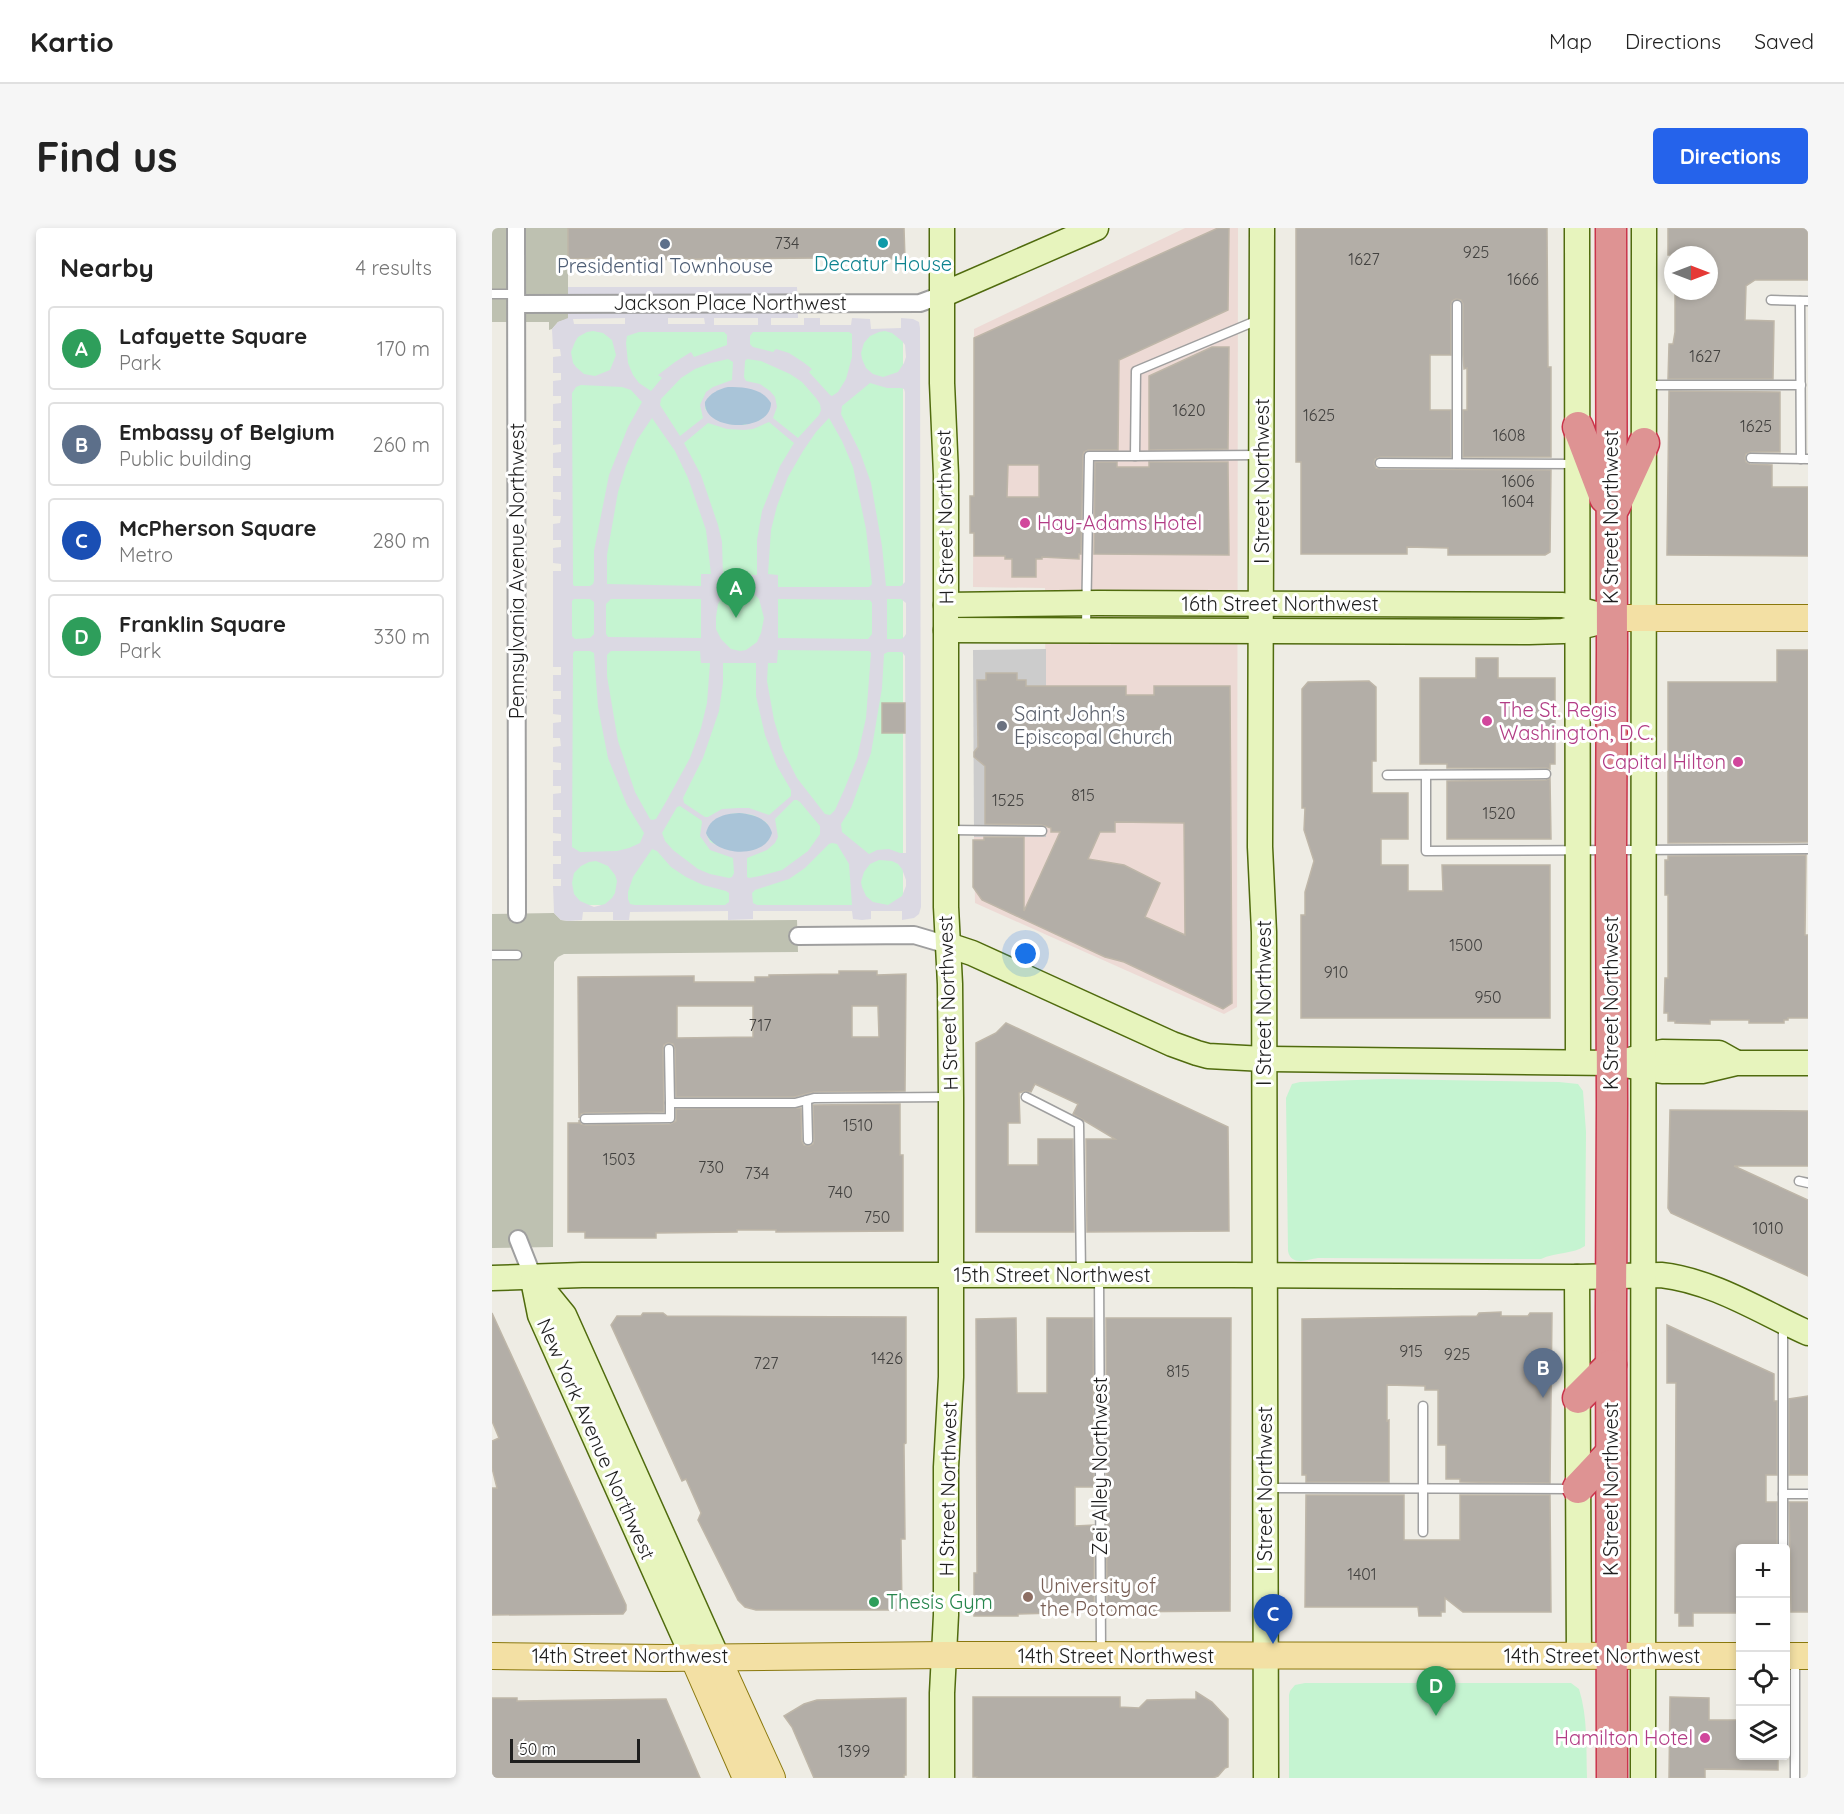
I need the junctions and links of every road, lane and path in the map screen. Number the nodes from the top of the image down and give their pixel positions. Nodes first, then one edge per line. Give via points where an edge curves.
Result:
1 (516, 228) edge
2 (942, 228) edge
3 (1096, 228) edge
4 (1262, 228) edge
5 (1577, 228) edge
6 (1611, 228) edge
7 (1644, 228) edge
8 (492, 294) edge
9 (942, 295) junction
10 (517, 299) junction
11 (1771, 300) dead end
12 (1804, 301) edge
13 (1457, 305) dead end
14 (1262, 319) junction
15 (1644, 385) junction
16 (1801, 386) junction
17 (1578, 427) junction
18 (1644, 443) junction
19 (1262, 455) junction
20 (1135, 456) junction
21 (1751, 458) dead end
22 (1804, 459) edge
23 (1380, 463) dead end
24 (1457, 463) junction
25 (1578, 464) junction
26 (1612, 514) junction
27 (1086, 603) junction
28 (1261, 604) junction
29 (946, 605) junction
30 (1578, 618) junction
31 (1611, 618) junction
32 (1644, 618) junction
33 (1808, 618) edge
34 (946, 630) junction
35 (1260, 630) junction
36 (1086, 631) junction
37 (1546, 774) dead end
38 (1387, 775) dead end
39 (1426, 775) junction
40 (946, 830) junction
41 (1042, 831) dead end
42 (1643, 848) junction
43 (1611, 849) junction
44 (1808, 849) edge
45 (1579, 850) junction
46 (517, 914) dead end
47 (798, 936) dead end
48 (948, 945) junction
49 (492, 955) edge
50 (517, 955) dead end
51 (669, 1050) dead end
52 (1264, 1059) junction
53 (1578, 1062) junction
54 (1644, 1062) junction
55 (1611, 1063) junction
56 (1808, 1063) edge
57 (951, 1097) junction
58 (1026, 1097) dead end
59 (807, 1100) junction
60 (670, 1103) junction
61 (585, 1119) dead end
62 (808, 1140) dead end
63 (518, 1239) dead end
64 (951, 1275) junction
65 (1090, 1275) junction
66 (1265, 1275) junction
67 (1643, 1275) junction
68 (1612, 1276) junction
69 (533, 1277) junction
70 (1577, 1277) junction
71 (492, 1278) edge
72 (1783, 1321) junction
73 (1808, 1333) edge
74 (1611, 1365) junction
75 (1578, 1398) junction
76 (1423, 1406) dead end
77 (1611, 1453) junction
78 (1265, 1488) junction
79 (1423, 1488) junction
80 (1578, 1488) junction
81 (1783, 1494) junction
82 (1808, 1494) edge
83 (1423, 1532) dead end
84 (1784, 1544) edge
85 (944, 1655) junction
86 (492, 1656) edge
87 (1101, 1656) junction
88 (1579, 1656) junction
89 (1611, 1656) junction
90 (1643, 1656) junction
91 (1736, 1656) edge
92 (1796, 1656) edge
93 (705, 1657) junction
94 (1266, 1657) junction
95 (746, 1778) edge
96 (772, 1778) edge
97 (942, 1778) edge
98 (1266, 1778) edge
99 (1612, 1778) edge
100 (1643, 1778) edge
101 (1795, 1778) edge

1 - 10 street, Pennsylvania Avenue Northwest
2 - 9 street, H Street Northwest
3 - 9 street
4 - 14 street, I Street Northwest
5 - 17 street, K Street Northwest
6 - 26 highway, K Street Northwest
7 - 15 street, K Street Northwest
8 - 10 lane
9 - 10 street, Jackson Place Northwest via 920,303
9 - 29 street, H Street Northwest
10 - 46 street, Pennsylvania Avenue Northwest
11 - 12 lane
12 - 16 lane
13 - 24 lane
14 - 19 street, I Street Northwest
14 - 20 lane via 1136,371
15 - 16 lane
15 - 18 street, K Street Northwest
16 - 22 lane
17 - 25 street, K Street Northwest
17 - 26 highway
18 - 26 highway
18 - 32 street, K Street Northwest
19 - 20 lane
19 - 28 street, I Street Northwest
20 - 27 lane via 1089,456
21 - 22 lane
23 - 24 lane
24 - 25 lane
25 - 30 street, K Street Northwest
26 - 31 highway, K Street Northwest
27 - 28 street, 16th Street Northwest
27 - 29 street, 16th Street Northwest
27 - 36 lane
28 - 30 street, 16th Street Northwest via 1563,605
28 - 35 street, I Street Northwest
29 - 34 street, H Street Northwest
30 - 31 street, 16th Street Northwest
30 - 35 street, 16th Street Northwest via 1563,631
30 - 45 street, K Street Northwest
31 - 32 main road, 16th Street Northwest
31 - 43 highway, K Street Northwest
32 - 33 main road, 16th Street Northwest
32 - 42 street, K Street Northwest
34 - 36 street, 16th Street Northwest
34 - 40 street, H Street Northwest
35 - 36 street, 16th Street Northwest
35 - 52 street, I Street Northwest
37 - 39 lane
38 - 39 lane
39 - 45 lane via 1426,851
40 - 41 lane
40 - 48 street, H Street Northwest
42 - 43 lane
42 - 44 lane
42 - 54 street, K Street Northwest
43 - 45 lane
43 - 55 highway, K Street Northwest
45 - 53 street, K Street Northwest
47 - 48 street via 915,935
48 - 52 street via 1172,1044 1208,1056
48 - 57 street, H Street Northwest
49 - 50 lane
51 - 60 lane
52 - 53 street
52 - 66 street, I Street Northwest
53 - 55 street
54 - 55 street
54 - 56 street via 1662,1071 1702,1071 1736,1063
54 - 67 street, K Street Northwest
55 - 68 highway, K Street Northwest
57 - 59 lane
57 - 64 street, H Street Northwest
58 - 65 lane, Zei Alley Northwest via 1079,1124
59 - 60 lane
59 - 62 lane
60 - 61 lane via 670,1119
63 - 69 street
64 - 65 street, 15th Street Northwest
64 - 69 street, 15th Street Northwest
64 - 85 street, H Street Northwest
65 - 66 street, 15th Street Northwest
65 - 87 lane, Zei Alley Northwest
66 - 70 street, 15th Street Northwest
66 - 78 street, I Street Northwest
67 - 68 street, 15th Street Northwest
67 - 72 street, 15th Street Northwest via 1671,1276 1719,1290
67 - 90 street, K Street Northwest
68 - 70 street, 15th Street Northwest
68 - 74 highway, K Street Northwest
69 - 71 street, 15th Street Northwest
69 - 93 street, New York Avenue Northwest via 540,1315
70 - 75 street, K Street Northwest
72 - 73 street, 15th Street Northwest
72 - 81 lane
74 - 75 highway
74 - 77 highway, K Street Northwest
75 - 80 street, K Street Northwest
76 - 79 lane
77 - 80 highway
77 - 89 highway, K Street Northwest
78 - 79 lane
78 - 94 street, I Street Northwest
79 - 80 lane
79 - 83 lane
80 - 88 street, K Street Northwest
81 - 82 lane
81 - 84 lane
85 - 87 main road, 14th Street Northwest
85 - 93 main road, 14th Street Northwest
85 - 97 street, H Street Northwest
86 - 93 main road, 14th Street Northwest
87 - 94 main road, 14th Street Northwest
88 - 89 main road, 14th Street Northwest
88 - 94 main road, 14th Street Northwest
89 - 90 main road, 14th Street Northwest
89 - 99 highway, K Street Northwest
90 - 91 main road, 14th Street Northwest
90 - 100 street, K Street Northwest
92 - 101 lane
93 - 95 main road, New York Avenue Northwest
93 - 96 main road, New York Avenue Northwest
94 - 98 street, I Street Northwest

